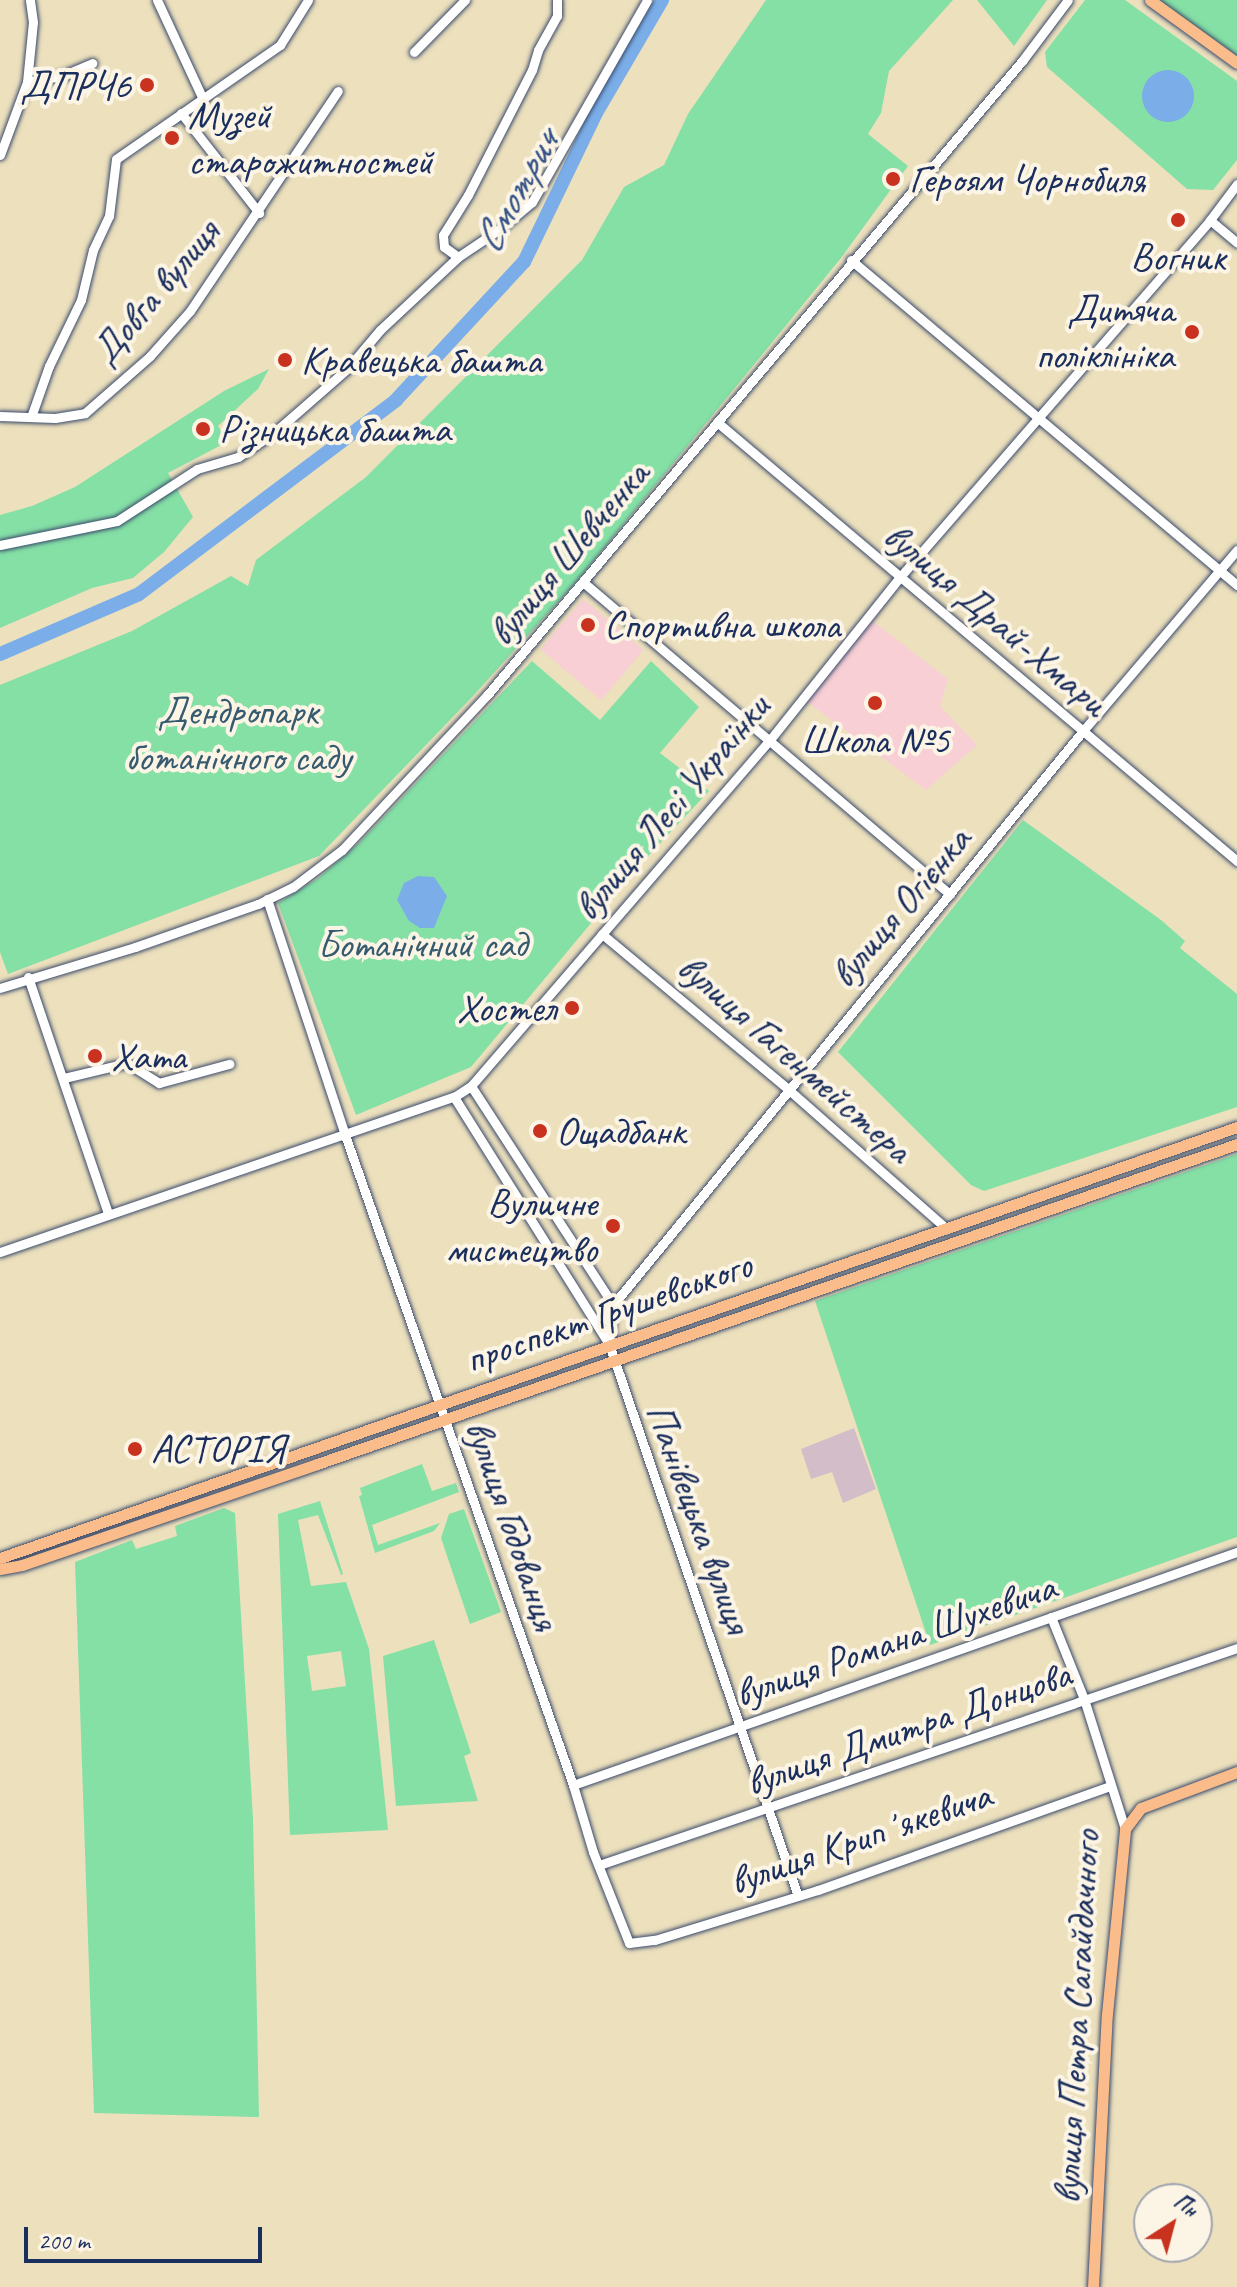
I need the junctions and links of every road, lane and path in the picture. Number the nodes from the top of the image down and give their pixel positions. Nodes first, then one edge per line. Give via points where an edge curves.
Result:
1 (30, 0) edge
2 (157, 0) edge
3 (308, 0) edge
4 (465, 0) edge
5 (557, 0) edge
6 (647, 0) edge
7 (1068, 0) edge
8 (1150, 0) edge
9 (414, 52) dead end
10 (92, 63) dead end
11 (1237, 63) edge
12 (27, 82) junction
13 (338, 91) dead end
14 (202, 97) junction
15 (181, 113) junction
16 (0, 155) edge
17 (1237, 184) edge
18 (259, 213) junction
19 (1210, 220) junction
20 (1237, 243) edge
21 (458, 257) junction
22 (851, 260) junction
23 (0, 416) edge
24 (31, 417) junction
25 (1037, 417) junction
26 (717, 422) junction
27 (0, 545) edge
28 (1237, 550) edge
29 (1220, 570) junction
30 (900, 577) junction
31 (583, 582) junction
32 (1237, 585) edge
33 (1082, 732) junction
34 (769, 741) junction
35 (1237, 861) edge
36 (950, 894) junction
37 (267, 899) junction
38 (602, 934) junction
39 (28, 977) junction
40 (0, 988) edge
41 (229, 1064) dead end
42 (64, 1078) junction
43 (471, 1086) junction
44 (788, 1089) junction
45 (454, 1097) junction
46 (1237, 1127) edge
47 (345, 1135) junction
48 (1237, 1144) edge
49 (108, 1214) junction
50 (947, 1229) junction
51 (0, 1252) edge
52 (613, 1305) junction
53 (609, 1344) junction
54 (615, 1360) junction
55 (438, 1404) junction
56 (444, 1418) junction
57 (1237, 1552) edge
58 (0, 1558) edge
59 (0, 1569) edge
60 (1051, 1617) junction
61 (1237, 1648) edge
62 (1084, 1699) junction
63 (740, 1726) junction
64 (1237, 1772) edge
65 (573, 1785) junction
66 (1110, 1786) junction
67 (768, 1808) junction
68 (1125, 1829) junction
69 (599, 1865) junction
70 (797, 1893) junction
71 (629, 1943) joint
72 (1093, 2287) edge

1 - 12 street
2 - 14 street
3 - 14 street via 280,45
4 - 9 street
5 - 21 street via 557,16 532,70 443,235 444,247
6 - 21 street via 532,202
7 - 22 street, вулиця Шевченка
8 - 11 main road
10 - 12 street via 62,76
12 - 16 street
13 - 18 street, Довга вулиця
14 - 15 street
15 - 18 street
15 - 24 street via 116,159 109,216 93,250 81,300
17 - 19 street, вулиця Лесі Українки
18 - 24 street, Довга вулиця via 190,311 103,400 76,416
19 - 20 street
19 - 25 street, вулиця Лесі Українки
21 - 27 street via 380,330 348,368 258,446 197,469 117,521
22 - 25 street
22 - 26 street, вулиця Шевченка
23 - 24 street, Довга вулиця
25 - 29 street
25 - 30 street, вулиця Лесі Українки
26 - 30 street, вулиця Драй-Хмари
26 - 31 street, вулиця Шевченка
28 - 29 street, вулиця Огієнка
29 - 32 street
29 - 33 street, вулиця Огієнка
30 - 33 street, вулиця Драй-Хмари
30 - 34 street, вулиця Лесі Українки
31 - 34 street
31 - 37 street, вулиця Шевченка via 369,824 321,869
33 - 35 street, вулиця Драй-Хмари
33 - 36 street, вулиця Огієнка
34 - 36 street
34 - 38 street, вулиця Лесі Українки
36 - 44 street, вулиця Огієнка
37 - 39 street, вулиця Шевченка via 135,947
37 - 47 street, вулиця Годованця
38 - 43 street, вулиця Лесі Українки
38 - 44 street, вулиця Гагенмейстера
39 - 40 street, вулиця Шевченка
39 - 42 street
41 - 42 street via 159,1083 127,1063
42 - 49 street
43 - 45 street, вулиця Лесі Українки
43 - 52 street
44 - 50 street, вулиця Гагенмейстера
44 - 52 street, вулиця Огієнка
45 - 47 street, вулиця Лесі Українки
45 - 53 street, Панівецька вулиця
46 - 50 main road, проспект Грушевського
47 - 49 street, вулиця Лесі Українки
47 - 55 street, вулиця Годованця
48 - 54 main road, проспект Грушевського
49 - 51 street, вулиця Лесі Українки
50 - 53 main road, проспект Грушевського
52 - 53 street, Панівецька вулиця
53 - 54 street, Панівецька вулиця
53 - 55 main road, проспект Грушевського
54 - 56 main road, проспект Грушевського
54 - 63 street, Панівецька вулиця
55 - 56 street, вулиця Годованця
55 - 58 main road, проспект Грушевського
56 - 59 main road, проспект Грушевського
56 - 65 street, вулиця Годованця
57 - 60 street, вулиця Романа Шухевича
60 - 62 street, вулиця Петра Сагайдачного
60 - 63 street, вулиця Романа Шухевича
61 - 62 street, вулиця Дмитра Донцова
62 - 66 street, вулиця Петра Сагайдачного
62 - 67 street, вулиця Дмитра Донцова
63 - 65 street, вулиця Романа Шухевича
63 - 67 street, Панівецька вулиця
64 - 68 main road via 1141,1808
65 - 69 street, вулиця Годованця
66 - 68 street, вулиця Петра Сагайдачного
66 - 70 street, вулиця Крипʼякевича
67 - 69 street, вулиця Дмитра Донцова
67 - 70 street, Панівецька вулиця
68 - 72 main road, вулиця Петра Сагайдачного via 1107,2014
69 - 71 street, вулиця Годованця
70 - 71 street, вулиця Крипʼякевича via 655,1940

